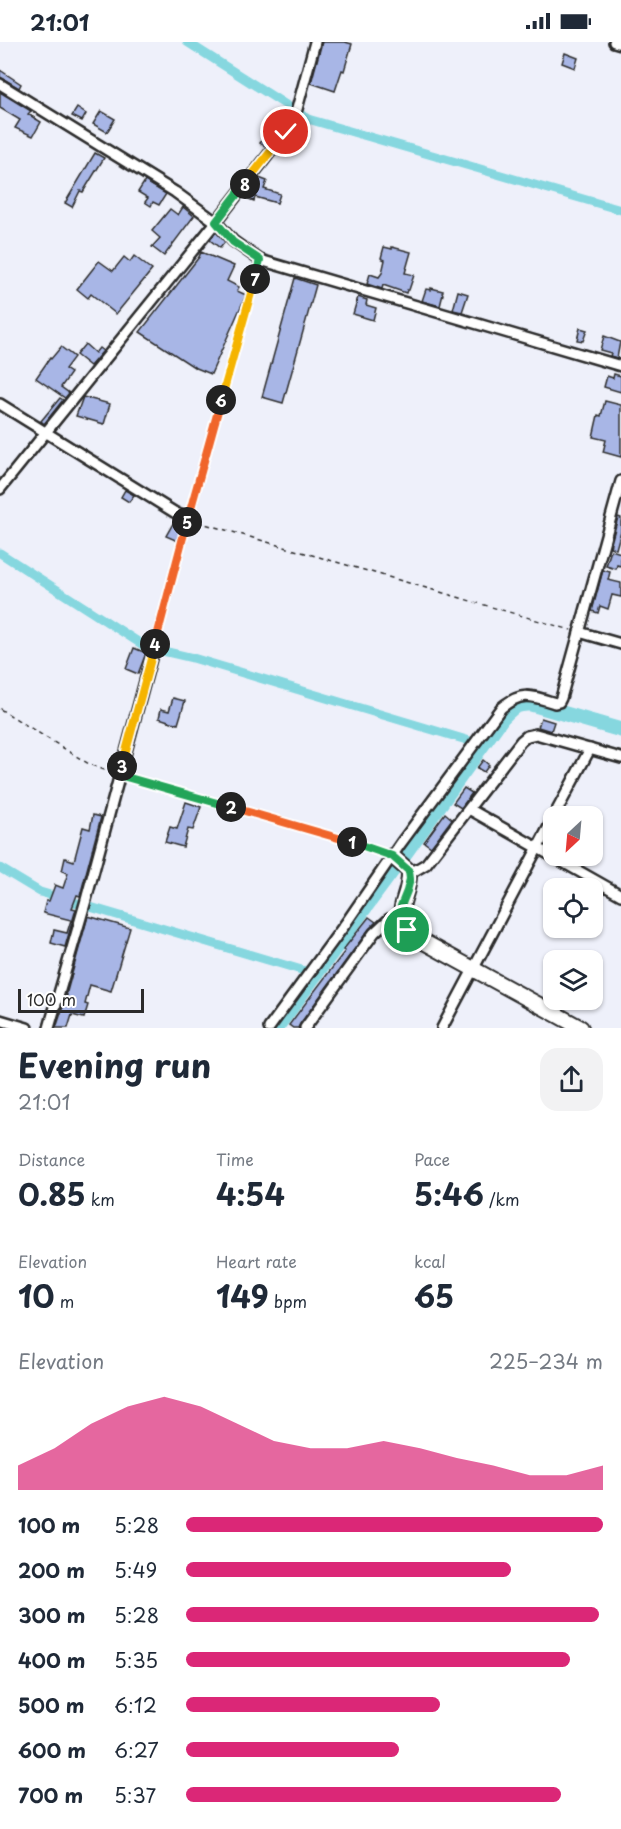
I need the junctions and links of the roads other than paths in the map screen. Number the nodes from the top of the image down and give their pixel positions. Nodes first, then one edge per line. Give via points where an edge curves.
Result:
1 (315, 42) edge
2 (614, 42) edge
3 (621, 44) edge
4 (0, 84) edge
5 (216, 222) junction
6 (621, 366) edge
7 (0, 404) edge
8 (47, 433) junction
9 (621, 481) edge
10 (0, 489) edge
11 (188, 519) road end
12 (579, 632) junction
13 (621, 644) edge
14 (153, 649) road end
15 (590, 749) junction
16 (621, 758) edge
17 (560, 806) edge
18 (469, 809) junction
19 (543, 837) edge
20 (537, 848) junction
21 (400, 863) junction
22 (621, 894) edge
23 (401, 916) junction
24 (473, 969) junction
25 (0, 1020) edge
26 (27, 1028) edge
27 (49, 1028) edge
28 (269, 1028) edge
29 (305, 1028) edge
30 (442, 1028) edge
31 (581, 1028) edge

1 - 5 street via 286,132
2 - 3 street
4 - 5 street via 175,192
5 - 6 street via 233,242 260,260
5 - 8 street
7 - 8 street
8 - 10 street
8 - 11 street
9 - 12 street
12 - 13 street
12 - 21 street via 559,702 525,695 501,708
14 - 27 street
15 - 16 street
15 - 17 street
15 - 18 street via 536,734 527,736
18 - 20 street
18 - 21 street via 426,864
19 - 20 street
20 - 22 street
20 - 24 street
21 - 23 street via 407,891
21 - 28 street via 358,906
23 - 24 street via 415,937
23 - 29 street via 389,919 374,933
24 - 30 street
24 - 31 street
25 - 26 street

